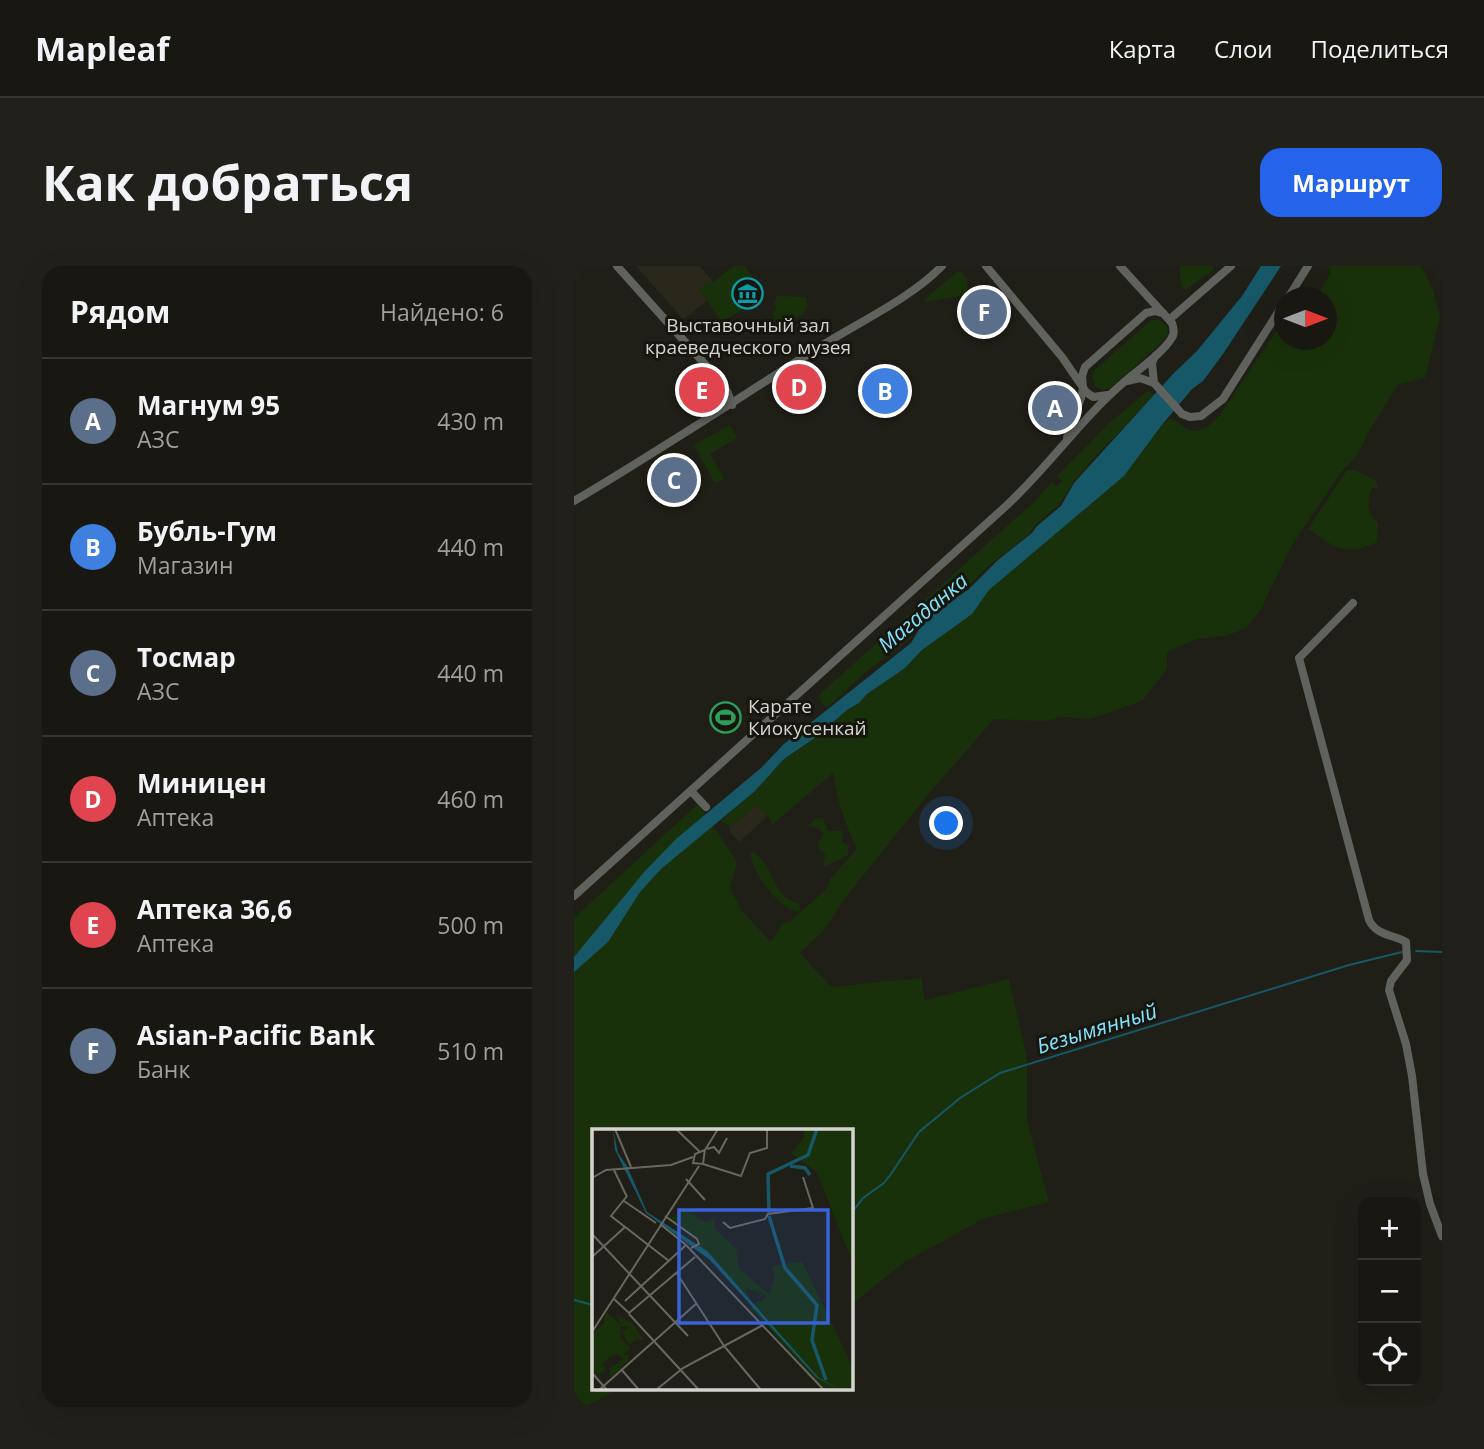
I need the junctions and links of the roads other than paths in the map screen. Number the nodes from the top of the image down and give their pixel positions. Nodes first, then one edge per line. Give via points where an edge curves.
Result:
1 (617, 266) edge
2 (950, 266) edge
3 (986, 266) edge
4 (1120, 266) edge
5 (1231, 266) edge
6 (1308, 266) edge
7 (939, 269) edge
8 (1295, 287) edge
9 (1143, 292) junction
10 (1140, 317) junction
11 (1168, 317) junction
12 (1274, 319) edge
13 (1156, 354) junction
14 (1062, 357) junction
15 (1089, 361) junction
16 (1154, 383) junction
17 (1118, 386) junction
18 (1083, 388) junction
19 (1110, 394) junction
20 (732, 405) junction
21 (1064, 442) junction
22 (574, 500) edge
23 (1353, 603) dead end
24 (691, 791) junction
25 (706, 807) dead end
26 (574, 896) edge
27 (1442, 1236) edge

1 - 20 street via 721,382
2 - 7 street
3 - 14 street
4 - 9 street
5 - 11 street
6 - 8 street
7 - 20 street
9 - 10 street via 1145,306
9 - 11 street
10 - 11 street via 1155,311
10 - 15 street
11 - 13 street via 1173,334
12 - 16 street via 1236,380 1201,416 1182,414
13 - 16 street
13 - 17 street
14 - 15 street via 1075,363
14 - 18 street
15 - 18 street via 1082,376
16 - 17 street via 1136,378
17 - 19 street
18 - 19 street via 1093,397
18 - 21 street
19 - 21 street
20 - 22 street
21 - 24 street via 1006,506
23 - 27 street via 1300,658 1369,920 1379,932 1400,938 1408,947 1407,960 1389,990 1406,1044 1422,1163
24 - 25 street
24 - 26 street

